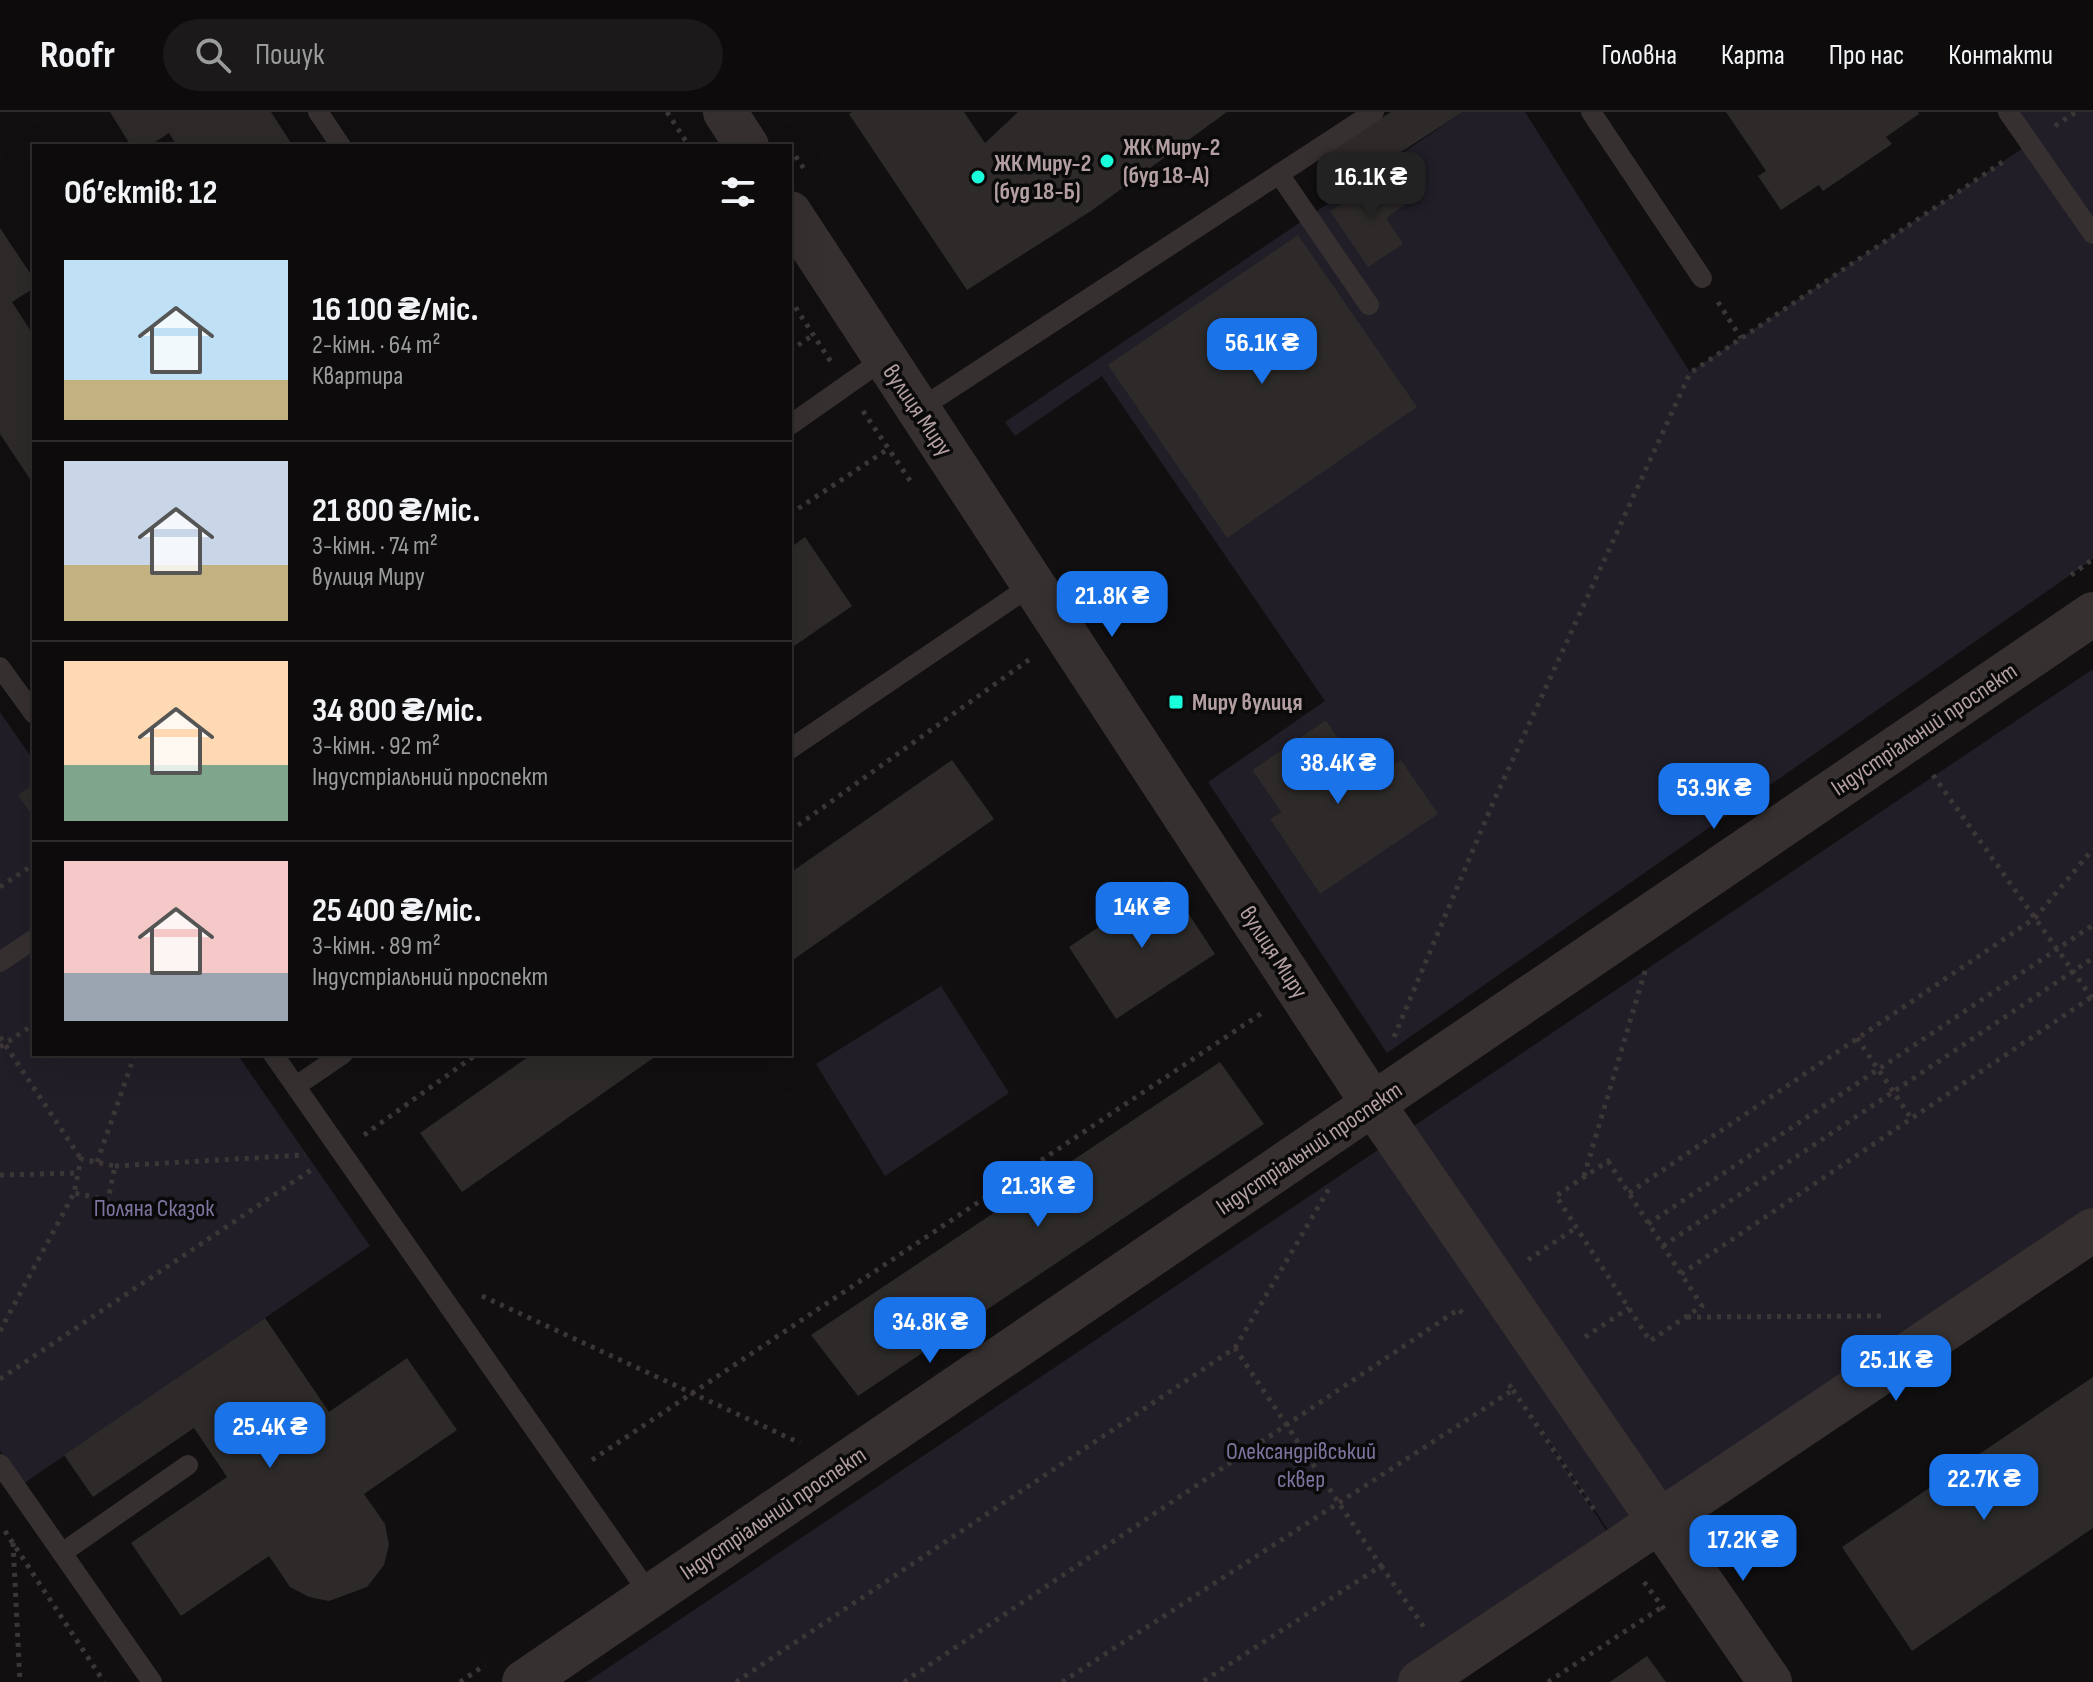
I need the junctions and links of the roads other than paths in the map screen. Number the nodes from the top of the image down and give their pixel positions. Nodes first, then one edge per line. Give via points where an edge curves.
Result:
1 (318, 112) edge
2 (1374, 112) edge
3 (1591, 112) edge
4 (2008, 112) edge
5 (340, 144) edge
6 (1279, 174) junction
7 (792, 216) edge
8 (2093, 234) edge
9 (1702, 278) road end
10 (1369, 305) dead end
11 (884, 359) junction
12 (918, 410) junction
13 (792, 424) edge
14 (1035, 583) junction
15 (2093, 614) edge
16 (0, 667) edge
17 (32, 711) edge
18 (792, 748) edge
19 (32, 940) edge
20 (0, 962) edge
21 (274, 1056) edge
22 (340, 1056) edge
23 (296, 1086) junction
24 (1373, 1104) junction
25 (2093, 1230) edge
26 (0, 1464) edge
27 (188, 1465) dead end
28 (1661, 1520) junction
29 (62, 1553) junction
30 (651, 1596) junction
31 (1434, 1672) edge
32 (152, 1682) edge
33 (524, 1682) edge
34 (1770, 1682) edge

1 - 5 lane
2 - 6 lane
3 - 9 lane
4 - 8 lane
6 - 10 lane
6 - 12 lane
7 - 11 street, вулиця Миру
11 - 12 street, вулиця Миру
11 - 13 lane
12 - 14 street, вулиця Миру
14 - 18 lane
14 - 24 street, вулиця Миру
15 - 24 street, Індустріальний проспект
16 - 17 lane
19 - 20 lane
21 - 23 lane
22 - 23 lane
23 - 30 lane
24 - 28 street, вулиця Миру
24 - 30 street, Індустріальний проспект
25 - 28 street
26 - 29 lane
27 - 29 lane
28 - 31 street
28 - 34 street, вулиця Миру
29 - 32 lane
30 - 33 street, Індустріальний проспект

